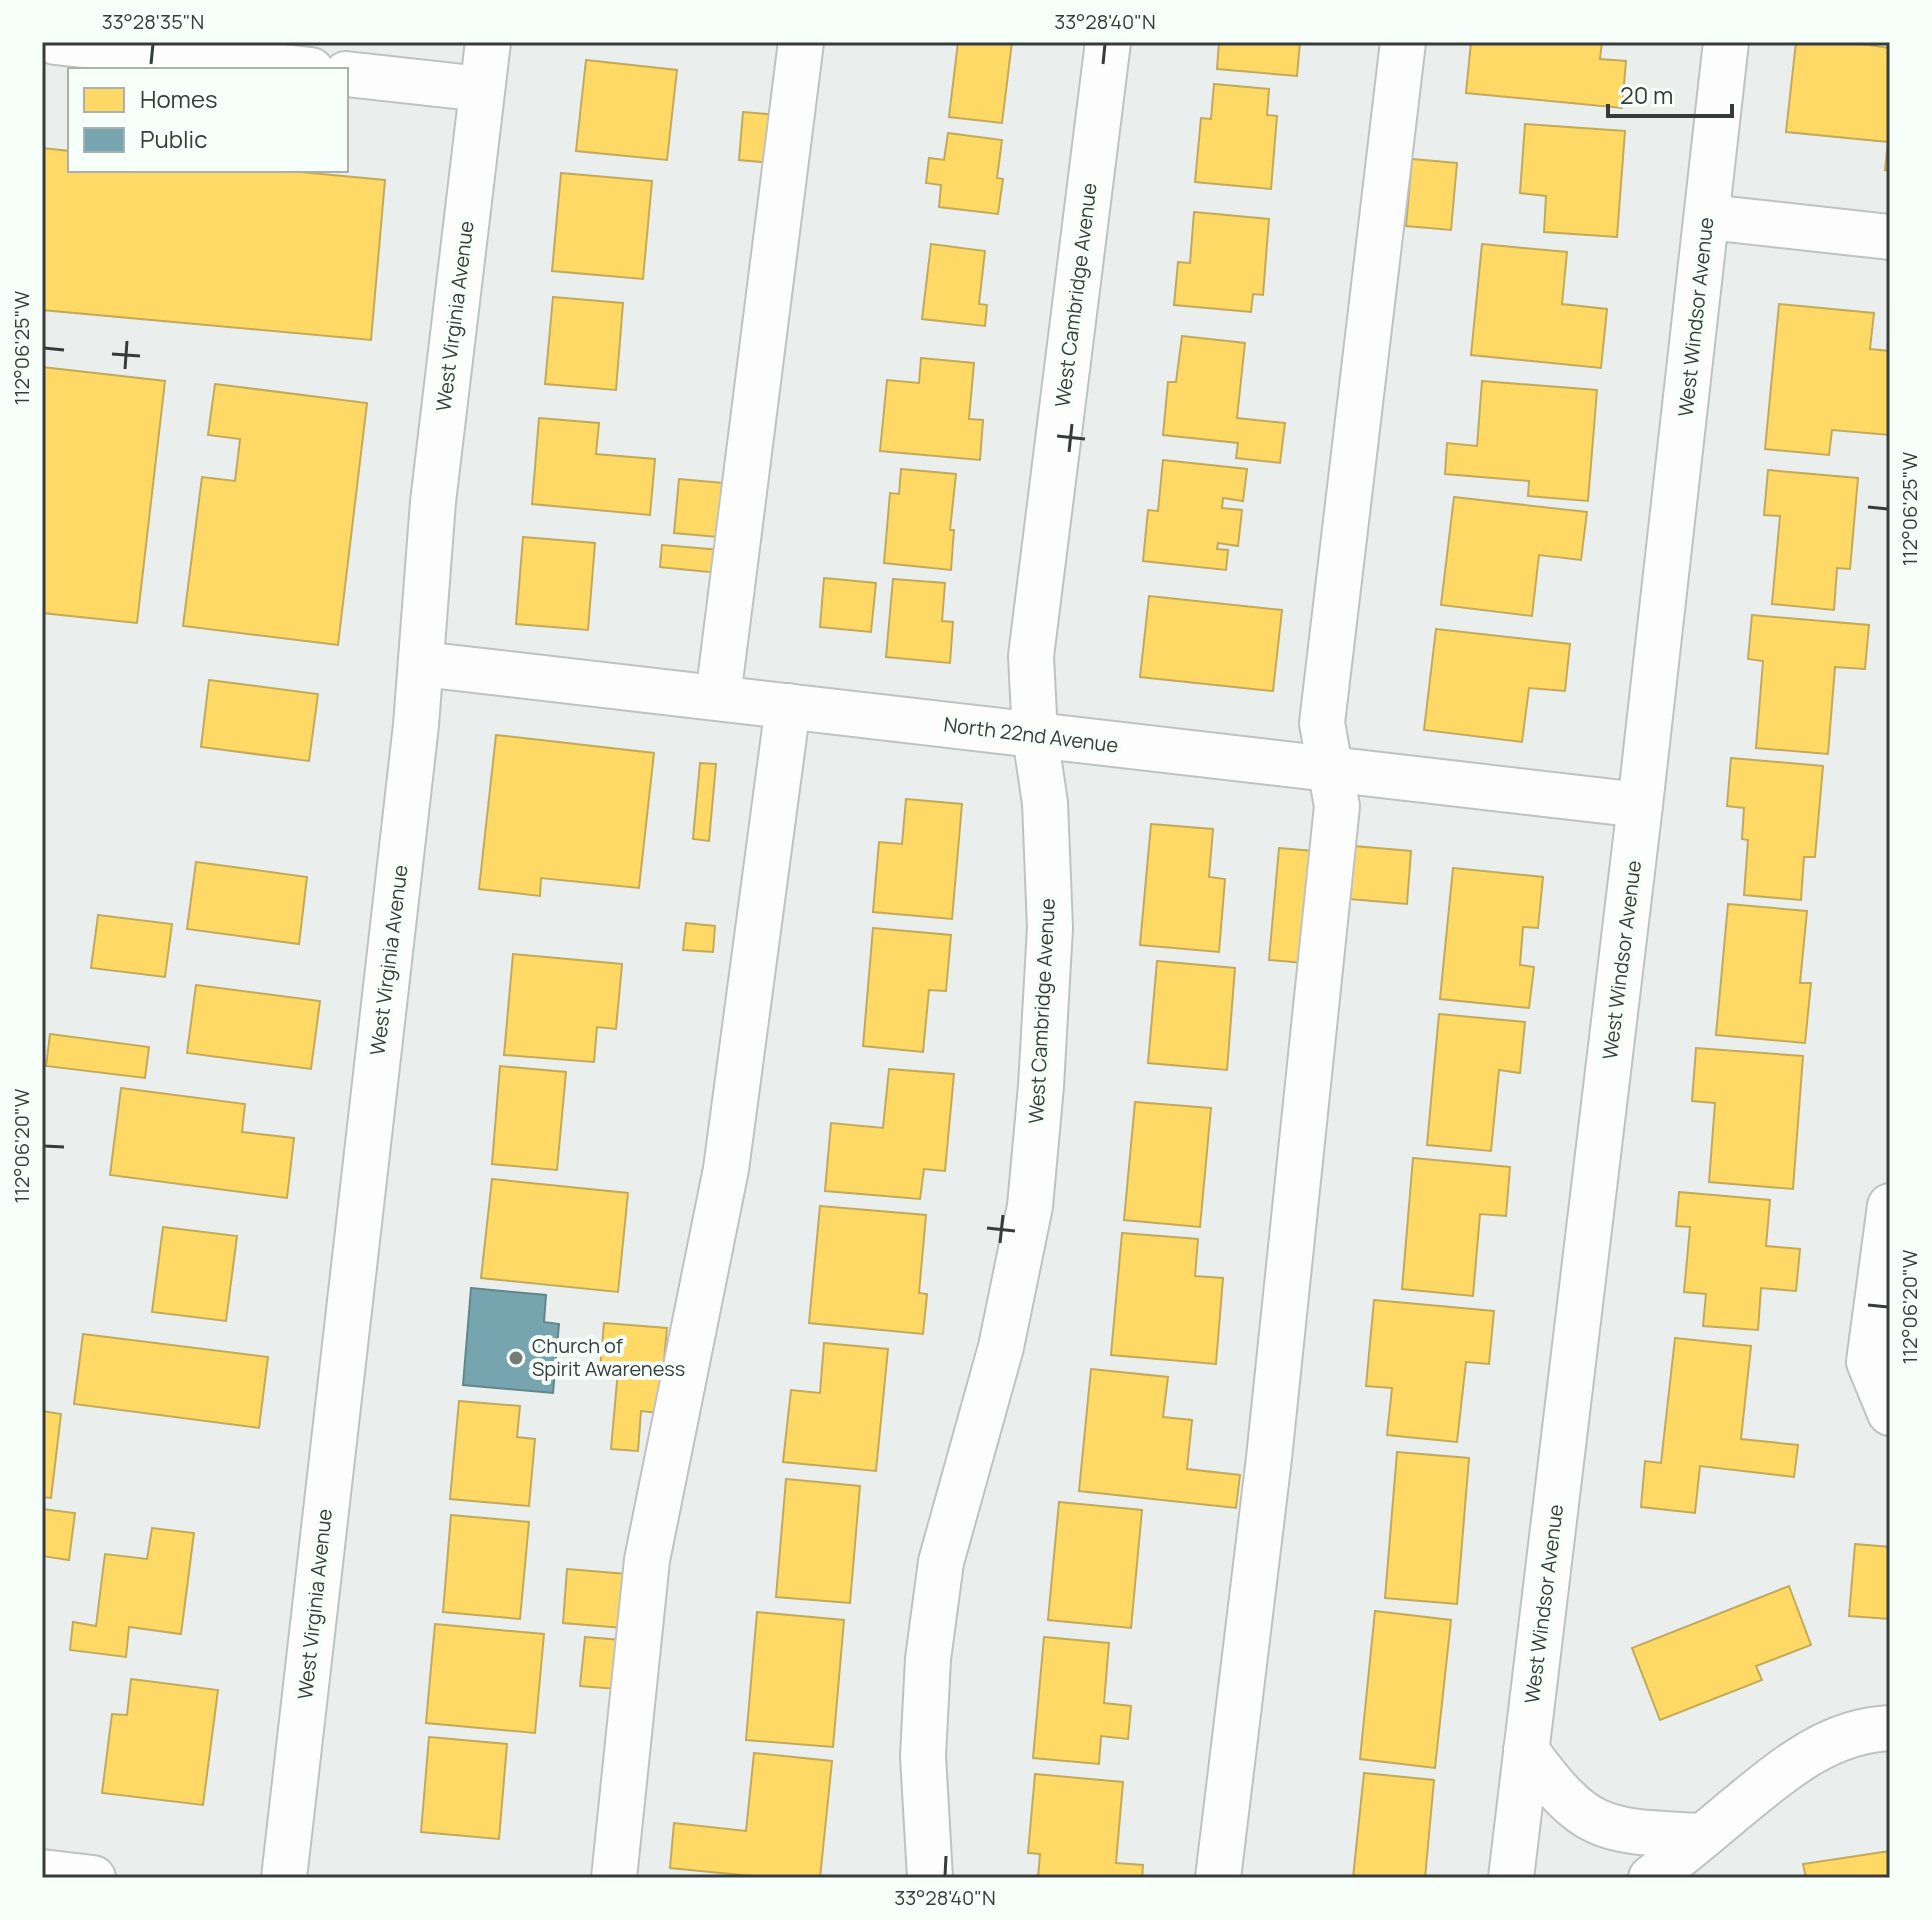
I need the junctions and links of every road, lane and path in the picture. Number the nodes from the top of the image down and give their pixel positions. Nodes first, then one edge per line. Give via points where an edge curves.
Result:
1 (55, 42) edge
2 (488, 42) edge
3 (801, 42) edge
4 (1108, 42) edge
5 (1403, 42) edge
6 (1726, 42) edge
7 (293, 68) edge
8 (348, 74) edge
9 (482, 89) junction
10 (1708, 217) junction
11 (1890, 237) edge
12 (422, 664) junction
13 (718, 697) junction
14 (788, 706) junction
15 (1035, 736) junction
16 (1330, 769) junction
17 (1640, 805) junction
18 (1890, 1206) edge
19 (1890, 1413) edge
20 (1890, 1728) edge
21 (1526, 1750) junction
22 (1703, 1836) junction
23 (42, 1872) edge
24 (93, 1878) edge
25 (284, 1878) edge
26 (614, 1878) edge
27 (930, 1878) edge
28 (1218, 1878) edge
29 (1511, 1878) edge
30 (1651, 1878) edge

1 - 7 street
2 - 9 street, West Virginia Avenue
3 - 13 street
4 - 15 street, West Cambridge Avenue via 1031,656
5 - 16 street via 1322,723
6 - 10 street, West Windsor Avenue
8 - 9 street
9 - 12 street, West Virginia Avenue via 433,502
10 - 11 street
10 - 17 street, West Windsor Avenue
12 - 13 street, North 22nd Avenue
12 - 25 street, West Virginia Avenue
13 - 14 street, North 22nd Avenue
14 - 15 street, North 22nd Avenue
14 - 26 street via 726,1169 647,1560
15 - 16 street, North 22nd Avenue
15 - 27 street, West Cambridge Avenue via 1045,803 1050,928 1030,1206 1001,1347 941,1562 923,1756
16 - 17 street, North 22nd Avenue
16 - 28 street via 1337,806 1269,1458
17 - 21 street, West Windsor Avenue
18 - 19 street via 1869,1362
20 - 22 street via 1867,1729 1819,1746
21 - 22 street via 1554,1789 1595,1823 1617,1830
21 - 29 street, West Windsor Avenue
22 - 30 street
23 - 24 street

